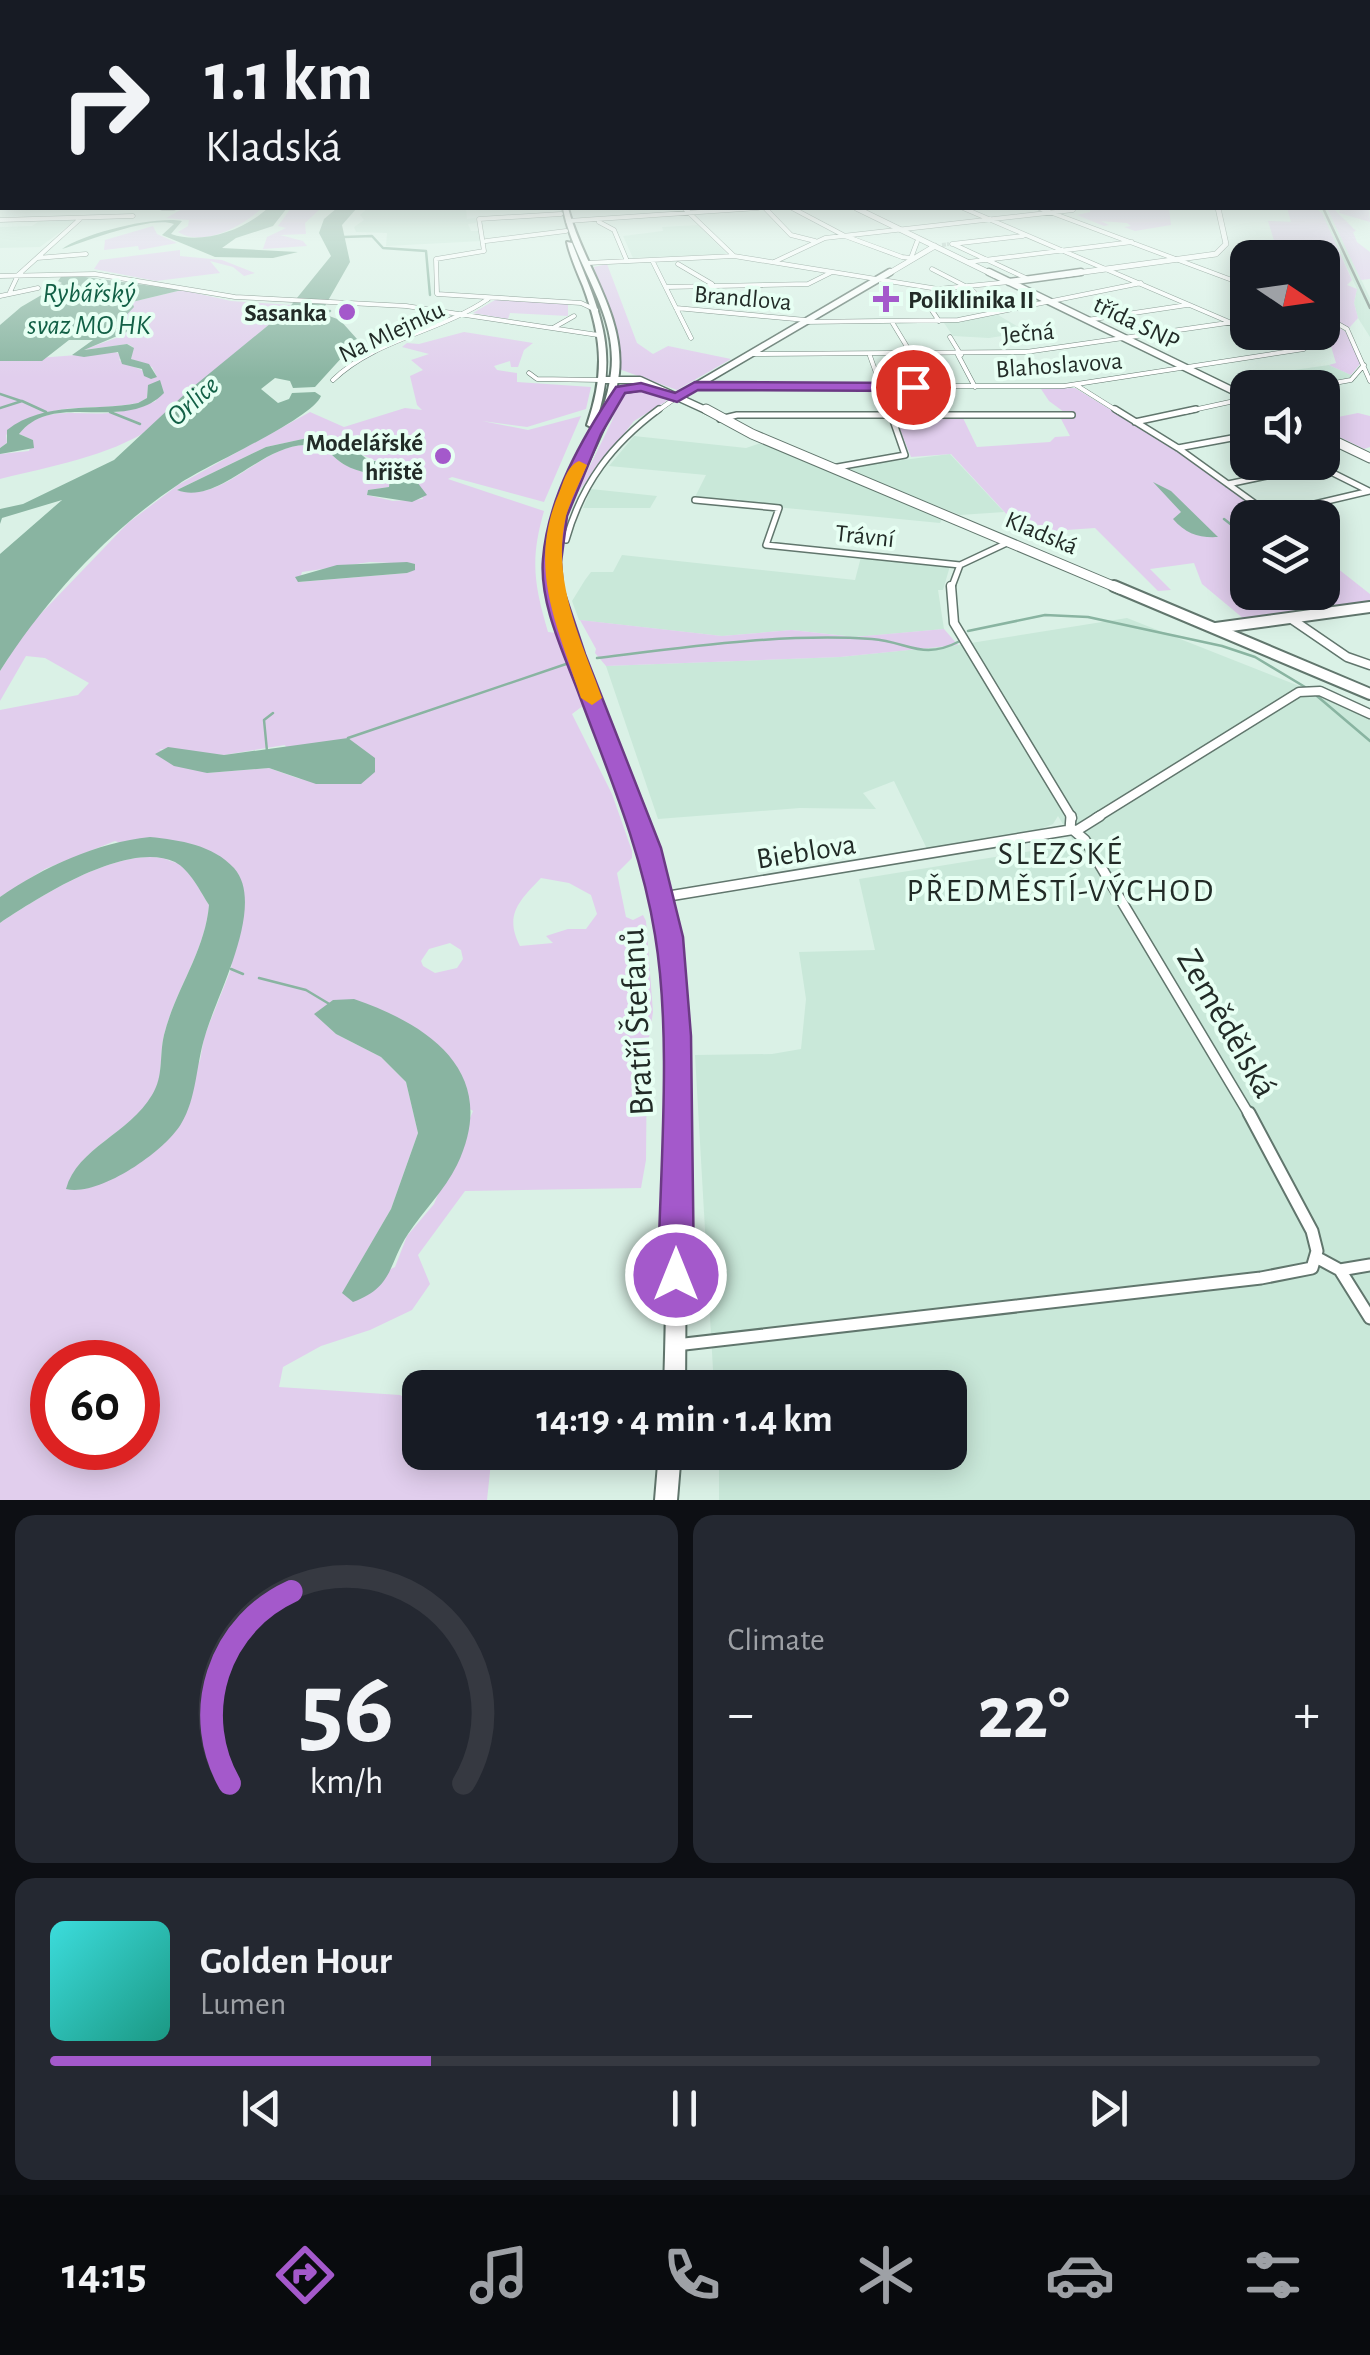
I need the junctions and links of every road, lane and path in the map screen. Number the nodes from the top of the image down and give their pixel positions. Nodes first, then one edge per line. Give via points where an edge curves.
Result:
1 (59, 238) edge
2 (485, 238) edge
3 (514, 238) edge
4 (568, 238) edge
5 (576, 238) edge
6 (618, 238) edge
7 (716, 238) edge
8 (806, 238) edge
9 (831, 238) edge
10 (852, 238) edge
11 (925, 238) edge
12 (1002, 238) edge
13 (1034, 238) edge
14 (1125, 238) edge
15 (1223, 238) edge
16 (816, 240) junction
17 (486, 242) junction
18 (917, 242) dead end
19 (1135, 242) junction
20 (945, 245) junction
21 (1063, 250) junction
22 (86, 254) dead end
23 (734, 256) junction
24 (37, 258) junction
25 (910, 258) junction
26 (652, 260) junction
27 (986, 260) junction
28 (1182, 260) junction
29 (628, 261) junction
30 (773, 262) junction
31 (968, 262) junction
32 (678, 264) dead end
33 (588, 266) junction
34 (932, 269) dead end
35 (1107, 269) junction
36 (832, 272) junction
37 (0, 276) edge
38 (18, 276) junction
39 (876, 279) junction
40 (1230, 279) edge
41 (1028, 280) junction
42 (1009, 282) junction
43 (1140, 284) junction
44 (716, 286) junction
45 (666, 287) junction
46 (968, 287) junction
47 (38, 288) dead end
48 (938, 290) junction
49 (10, 292) junction
50 (0, 296) edge
51 (933, 297) junction
52 (488, 298) junction
53 (1051, 303) junction
54 (1189, 304) junction
55 (676, 308) junction
56 (596, 310) junction
57 (466, 315) junction
58 (574, 316) dead end
59 (1087, 320) junction
60 (805, 321) junction
61 (939, 321) junction
62 (1230, 321) edge
63 (892, 322) junction
64 (1230, 322) edge
65 (1340, 325) edge
66 (553, 328) junction
67 (598, 335) dead end
68 (950, 337) dead end
69 (691, 338) dead end
70 (1126, 339) junction
71 (1294, 350) edge
72 (750, 354) junction
73 (959, 355) junction
74 (870, 356) junction
75 (912, 356) junction
76 (1364, 365) junction
77 (1185, 368) junction
78 (528, 373) dead end
79 (614, 378) junction
80 (709, 378) junction
81 (333, 380) dead end
82 (1370, 381) edge
83 (1340, 382) edge
84 (1076, 385) junction
85 (641, 387) junction
86 (976, 387) junction
87 (882, 388) junction
88 (666, 390) junction
89 (1230, 390) edge
90 (686, 394) junction
91 (1230, 402) edge
92 (604, 414) junction
93 (1072, 415) dead end
94 (892, 416) junction
95 (720, 419) junction
96 (1136, 422) junction
97 (1230, 438) edge
98 (1340, 444) edge
99 (1178, 448) junction
100 (1370, 450) edge
101 (1359, 453) junction
102 (1370, 458) edge
103 (832, 468) junction
104 (1340, 476) edge
105 (1246, 480) edge
106 (1228, 484) junction
107 (1370, 491) edge
108 (695, 500) dead end
109 (1250, 500) edge
110 (1335, 500) edge
111 (566, 540) dead end
112 (1008, 542) junction
113 (960, 565) junction
114 (1370, 608) edge
115 (1290, 618) junction
116 (1258, 622) junction
117 (1212, 628) junction
118 (573, 651) junction
119 (1370, 665) edge
120 (1306, 667) junction
121 (1370, 694) edge
122 (1370, 714) edge
123 (1073, 828) junction
124 (663, 897) junction
125 (1316, 1257) junction
126 (1370, 1264) edge
127 (1340, 1270) junction
128 (1370, 1318) edge
129 (675, 1345) junction
130 (674, 1370) edge
131 (668, 1470) edge
132 (666, 1500) edge

1 - 24 street
2 - 17 street
3 - 17 street
4 - 56 main road
5 - 33 main road
6 - 29 street
7 - 23 street
8 - 16 street
9 - 16 street
10 - 25 street
11 - 20 street, třída SNP
12 - 20 street
13 - 21 street
14 - 19 street
15 - 28 street via 1225,247 1216,254
16 - 30 street
17 - 52 street, Na Mlejnku via 483,252 436,258 436,294
18 - 25 street
19 - 21 street
19 - 28 street
20 - 25 street
20 - 27 street
20 - 31 street, třída SNP
21 - 27 street
21 - 35 street
22 - 24 street
23 - 26 street
23 - 30 street
24 - 38 street
25 - 39 street
26 - 29 street
26 - 45 street
27 - 31 street
27 - 41 street
28 - 35 street
28 - 40 street
29 - 33 street
30 - 36 street
31 - 42 street, třída SNP
32 - 44 street
33 - 79 main road via 613,340
34 - 46 street
35 - 41 street
35 - 43 street
36 - 39 street
36 - 44 street via 808,284
37 - 38 street, Na Mlejnku
38 - 49 street
38 - 57 street, Na Mlejnku via 95,274 262,299
39 - 48 street
39 - 60 street
41 - 42 street
42 - 46 street
42 - 53 street, třída SNP
43 - 53 street, Brandlova
43 - 54 street
44 - 45 street
45 - 55 street
46 - 48 street
46 - 51 street via 974,292
47 - 49 street
48 - 51 street
49 - 50 street
51 - 61 street via 927,303
52 - 56 street via 582,302
52 - 57 street, Na Mlejnku
53 - 59 street, třída SNP
53 - 61 street, Brandlova
54 - 59 street
54 - 62 street
55 - 60 street, Brandlova
55 - 69 street
56 - 79 main road
57 - 66 street, Na Mlejnku
57 - 81 street, Na Mlejnku via 348,366
58 - 66 street
59 - 70 street, třída SNP
60 - 63 street, Brandlova
60 - 72 street
61 - 63 street, Brandlova
63 - 75 street
64 - 70 street, Ječná
65 - 76 street
66 - 67 street, Na Mlejnku
68 - 73 street
70 - 73 street, Ječná
70 - 77 street, třída SNP
71 - 77 street, Blahoslavova
72 - 74 street, Ječná
72 - 80 street
73 - 75 street, Ječná
73 - 86 street
74 - 75 street, Ječná
74 - 87 street
76 - 82 street
76 - 83 street
77 - 84 street, Blahoslavova
77 - 89 street, třída SNP
78 - 79 street via 536,379
79 - 85 street, Kladská
79 - 88 street, Kladská
79 - 92 main road, Bratří Štefanů
79 - 118 main road, Bratří Štefanů via 551,518 544,558 551,607
80 - 88 street
80 - 90 street
84 - 86 street, Blahoslavova
84 - 96 street
85 - 90 street, Kladská
85 - 92 street via 618,391
86 - 87 street, Blahoslavova
87 - 90 street, Blahoslavova
87 - 94 street
88 - 90 street, Kladská
90 - 95 street, Kladská
90 - 111 street via 637,422 604,459 583,489
91 - 96 street
92 - 118 main road, Bratří Štefanů via 554,533 554,588
93 - 94 street
94 - 95 street
94 - 103 street via 904,455
95 - 103 street, Kladská
96 - 99 street
97 - 99 street
98 - 101 street
99 - 106 street
100 - 101 street
101 - 102 street
103 - 112 street, Kladská
104 - 107 street
105 - 106 street
106 - 109 street
107 - 110 street
108 - 113 street, Trávní via 779,508 766,545
112 - 113 street
112 - 117 street, Kladská
113 - 123 street, Zemědělská via 949,596 954,624
114 - 115 street
115 - 116 street
115 - 119 street
116 - 117 street
116 - 120 street via 1256,640
117 - 120 street, Kladská
118 - 124 main road, Bratří Štefanů
120 - 121 street, Kladská
122 - 123 street, Bieblova via 1316,690 1294,694
123 - 124 street, Bieblova
123 - 125 street, Zemědělská via 1244,1104 1312,1232
124 - 129 main road, Bratří Štefanů via 676,1036
125 - 127 street
125 - 129 street via 1305,1272
126 - 127 street
127 - 128 street
129 - 130 main road, Bratří Štefanů
131 - 132 main road

